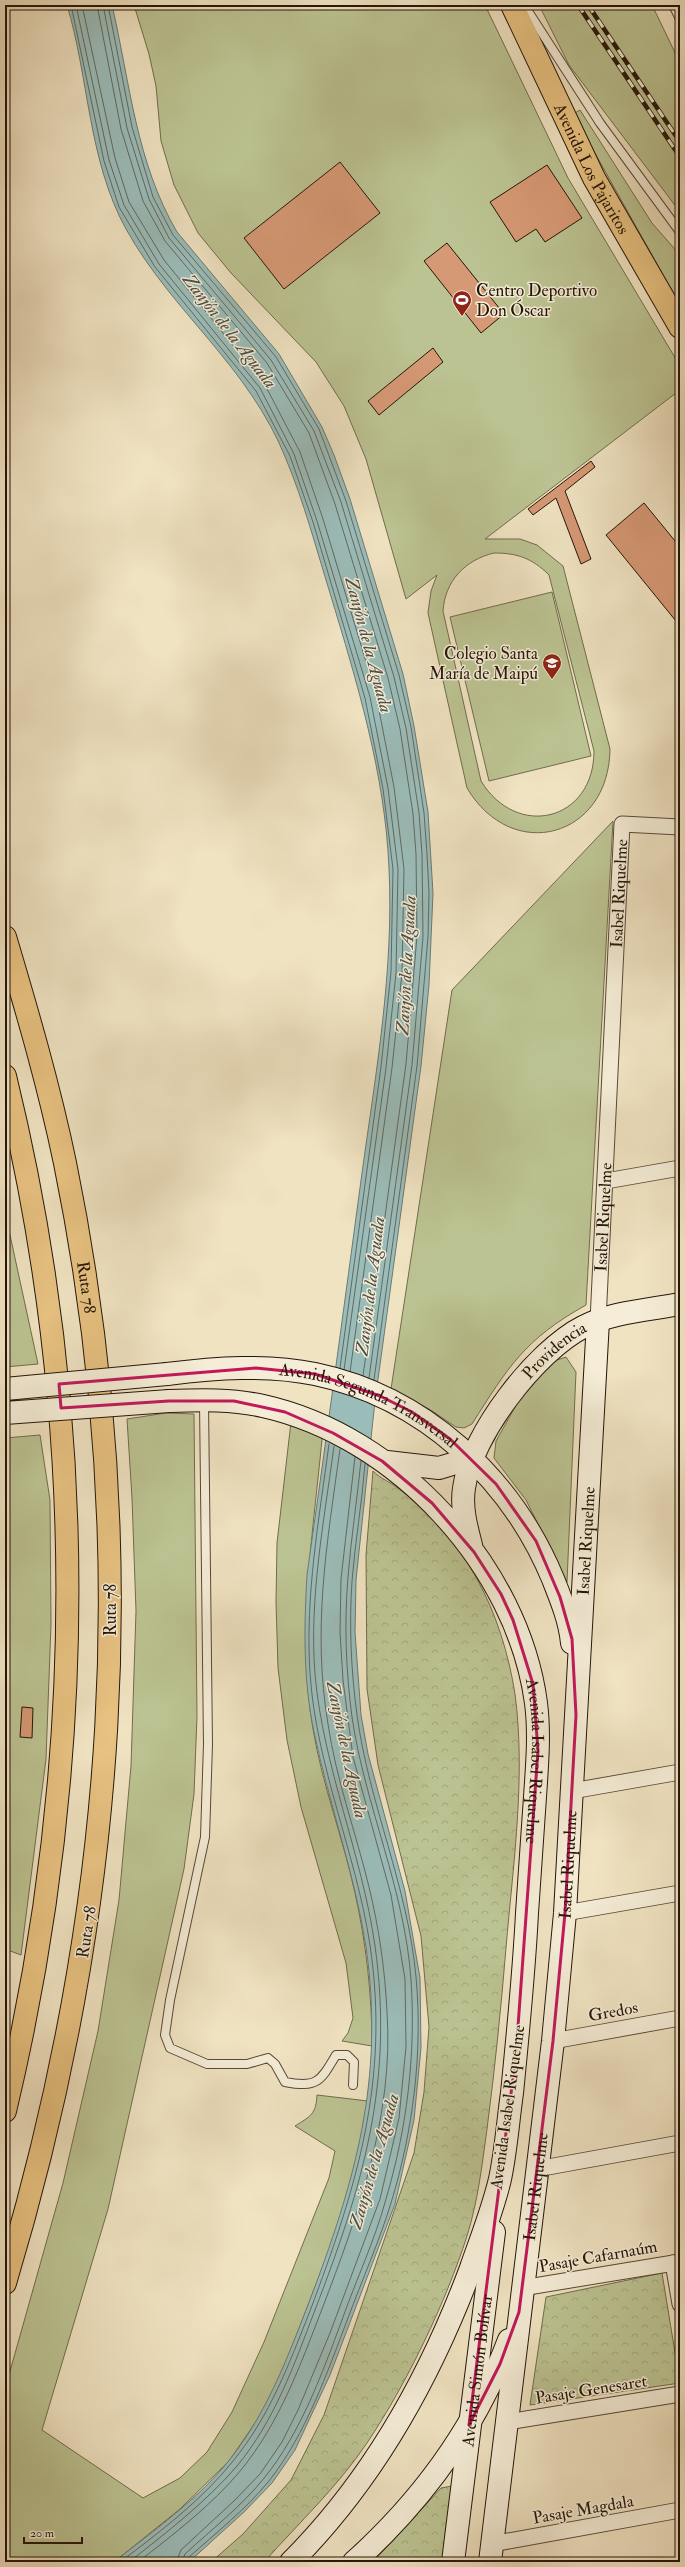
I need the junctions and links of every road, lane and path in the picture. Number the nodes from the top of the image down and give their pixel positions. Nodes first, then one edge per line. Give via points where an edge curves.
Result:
1 (512, 5) edge
2 (524, 5) edge
3 (673, 5) edge
4 (680, 19) edge
5 (680, 232) edge
6 (680, 327) edge
7 (680, 827) edge
8 (5, 937) edge
9 (5, 1076) edge
10 (680, 1168) edge
11 (606, 1181) junction
12 (680, 1304) edge
13 (598, 1321) junction
14 (5, 1389) edge
15 (204, 1400) junction
16 (5, 1413) edge
17 (472, 1458) junction
18 (380, 1460) junction
19 (474, 1552) junction
20 (522, 1645) joint
21 (577, 1684) junction
22 (680, 1772) edge
23 (572, 1791) junction
24 (680, 1893) edge
25 (566, 1913) junction
26 (680, 2018) edge
27 (553, 2041) junction
28 (354, 2085) dead end
29 (5, 2111) edge
30 (680, 2143) edge
31 (537, 2169) junction
32 (500, 2179) junction
33 (676, 2262) edge
34 (5, 2283) edge
35 (522, 2288) junction
36 (680, 2304) edge
37 (519, 2312) junction
38 (680, 2394) edge
39 (508, 2422) junction
40 (469, 2425) junction
41 (680, 2510) edge
42 (491, 2553) edge
43 (291, 2562) edge
44 (354, 2562) edge
45 (453, 2562) edge

1 - 6 main road, Avenida Los Pajaritos via 594,178
2 - 5 lane via 600,123
3 - 4 lane
7 - 11 street, Isabel Riquelme via 622,824
8 - 34 main road, Ruta 78 via 41,1058 83,1258 100,1386 111,1600 102,1805 83,1954 49,2121
9 - 29 main road via 32,1201 54,1339 65,1464 69,1591 64,1735 56,1822 30,1994
10 - 11 street
11 - 13 street, Isabel Riquelme
12 - 13 main road, Providencia
13 - 17 main road, Providencia via 559,1341 534,1364 499,1412
13 - 21 main road, Isabel Riquelme
14 - 17 main road, Avenida Segunda Transversal, bridge via 256,1368 315,1374 366,1390 396,1404 427,1422
15 - 16 main road, Avenida Segunda Transversal, bridge
15 - 18 main road, Avenida Segunda Transversal via 262,1406 304,1420 333,1433
15 - 28 lane via 208,1744 205,1837 170,2000 165,2035 170,2048 207,2064 247,2064 268,2058 275,2064 285,2082 306,2086 320,2080 336,2055 347,2055 354,2062
17 - 18 main road via 446,1467 429,1469
17 - 19 main road, Providencia via 463,1499 466,1525
17 - 21 main road, Avenida Segunda Transversal via 517,1512 545,1561 560,1597 572,1639
18 - 19 main road, Avenida Segunda Transversal via 432,1503
19 - 20 main road, Avenida Segunda Transversal via 501,1594
20 - 32 main road, Avenida Isabel Riquelme via 537,1706 538,1751 523,1982
21 - 23 main road, Isabel Riquelme
22 - 23 street
23 - 25 main road, Isabel Riquelme
24 - 25 street
25 - 27 main road, Isabel Riquelme
26 - 27 street, Gredos
27 - 31 main road, Isabel Riquelme
30 - 31 street
31 - 35 main road, Isabel Riquelme
32 - 40 main road, Avenida Simón Bolívar
32 - 43 main road, Avenida Isabel Riquelme via 461,2294 411,2403 360,2482
33 - 35 street, Pasaje Cafarnaúm
33 - 36 street
35 - 37 main road, Isabel Riquelme
37 - 39 main road
37 - 40 main road via 500,2364
38 - 39 street, Pasaje Genesaret
39 - 42 main road
40 - 44 main road via 438,2472 411,2505
40 - 45 main road, Avenida Simón Bolívar
41 - 42 street, Pasaje Magdala

